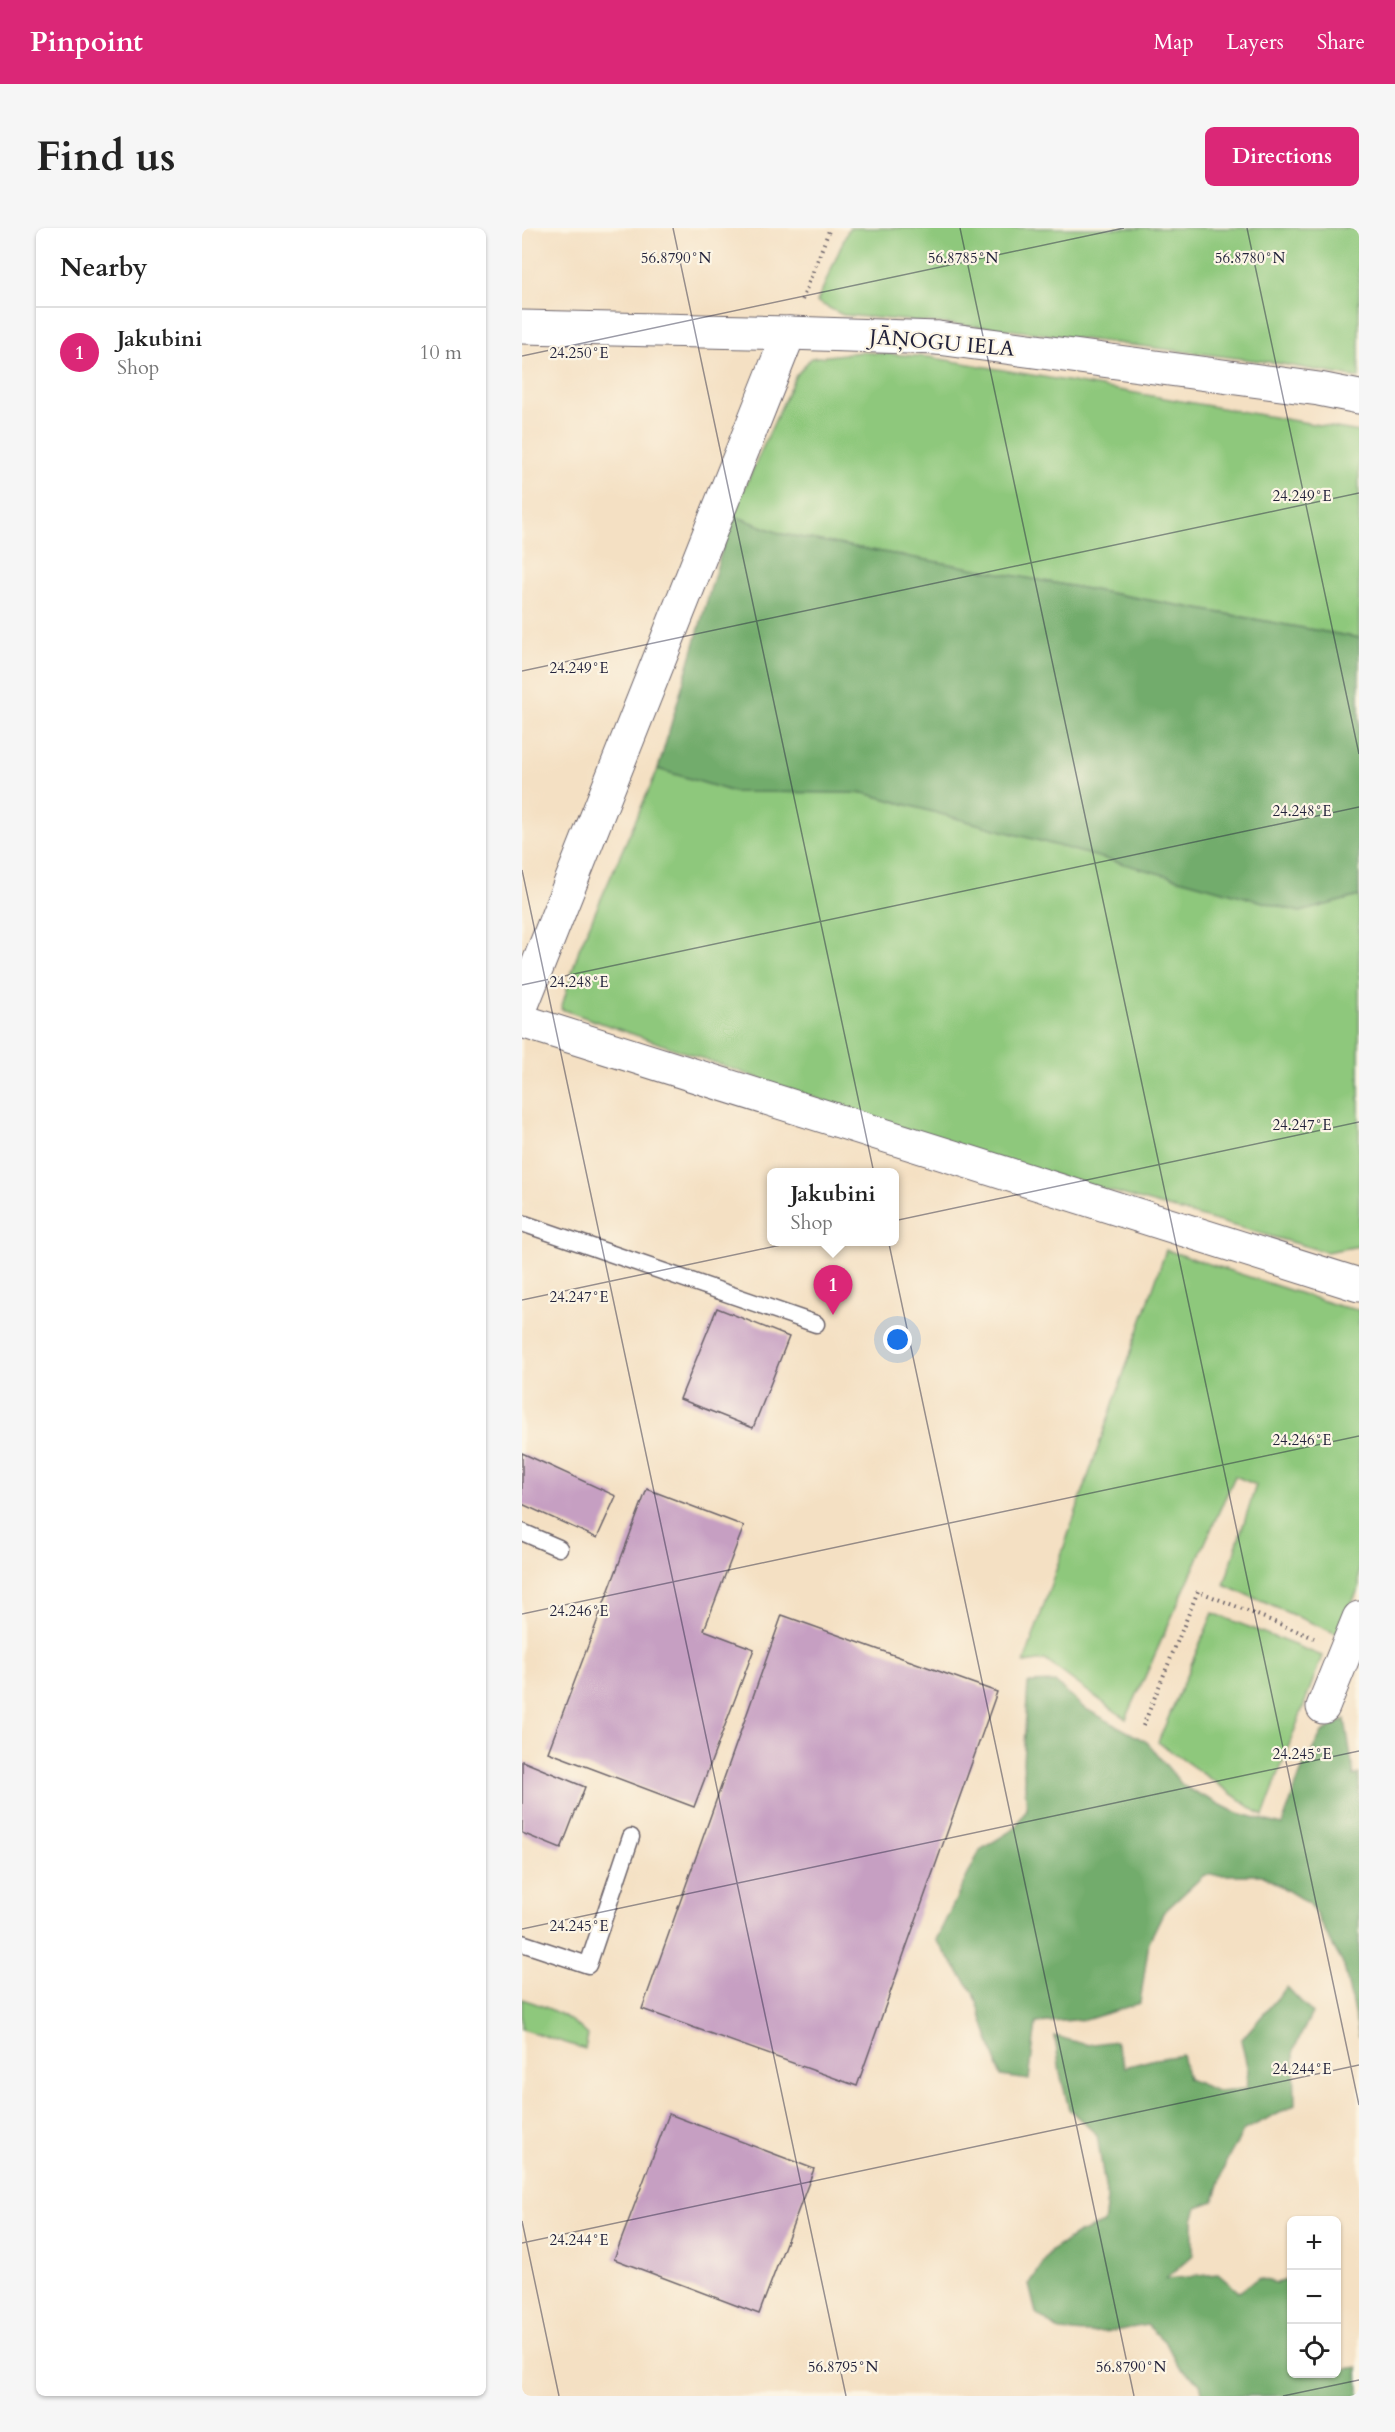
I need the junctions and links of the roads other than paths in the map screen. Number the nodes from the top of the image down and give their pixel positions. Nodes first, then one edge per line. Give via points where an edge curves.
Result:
1 (522, 327) edge
2 (789, 333) junction
3 (1359, 397) edge
4 (522, 1005) edge
5 (522, 1021) edge
6 (522, 1223) edge
7 (1359, 1285) edge
8 (816, 1324) dead end
9 (522, 1532) edge
10 (559, 1548) dead end
11 (1359, 1618) edge
12 (1323, 1707) dead end
13 (631, 1837) dead end
14 (522, 1943) edge

1 - 2 street, JĀŅOGU IELA
2 - 3 street, JĀŅOGU IELA via 938,338
2 - 4 street
5 - 7 street
6 - 8 lane
9 - 10 lane
11 - 12 street
13 - 14 lane via 588,1965

